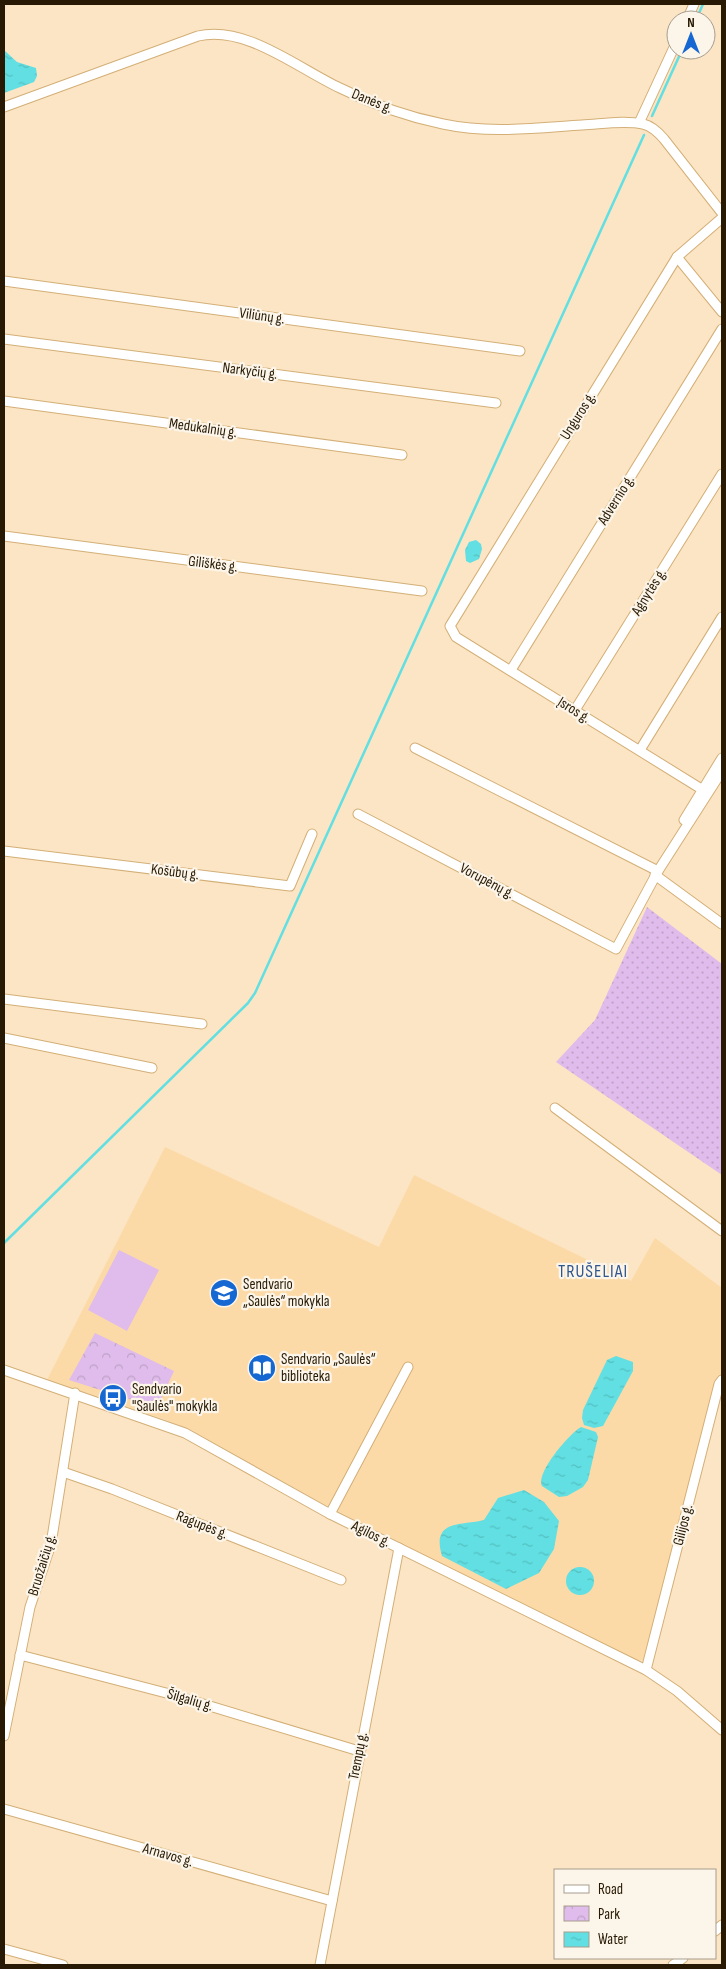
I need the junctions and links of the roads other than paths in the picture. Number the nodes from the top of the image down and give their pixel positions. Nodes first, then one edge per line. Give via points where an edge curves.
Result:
1 (668, 60) edge
2 (4, 107) edge
3 (639, 124) junction
4 (722, 213) edge
5 (677, 257) junction
6 (4, 282) edge
7 (722, 312) edge
8 (722, 329) edge
9 (4, 339) edge
10 (520, 350) dead end
11 (4, 401) edge
12 (496, 403) dead end
13 (402, 455) dead end
14 (722, 474) edge
15 (4, 536) edge
16 (422, 591) dead end
17 (722, 617) edge
18 (450, 626) joint
19 (511, 670) junction
20 (575, 710) junction
21 (416, 748) dead end
22 (640, 750) junction
23 (722, 758) edge
24 (722, 771) edge
25 (702, 790) junction
26 (358, 814) dead end
27 (683, 821) dead end
28 (312, 834) dead end
29 (4, 851) edge
30 (657, 873) junction
31 (722, 924) edge
32 (4, 999) edge
33 (202, 1024) dead end
34 (4, 1038) edge
35 (152, 1068) dead end
36 (555, 1108) dead end
37 (722, 1231) edge
38 (408, 1367) dead end
39 (4, 1370) edge
40 (722, 1380) edge
41 (75, 1393) junction
42 (63, 1472) junction
43 (330, 1514) junction
44 (399, 1548) junction
45 (341, 1580) dead end
46 (20, 1655) junction
47 (646, 1670) junction
48 (722, 1730) edge
49 (4, 1736) edge
50 (359, 1751) junction
51 (4, 1809) edge
52 (332, 1901) junction
53 (4, 1949) edge
54 (63, 1965) edge
55 (320, 1965) edge

1 - 3 street
2 - 3 street, Danės g. via 198,36 225,34 251,42 367,100 441,124 498,131
3 - 4 street via 655,130 664,139
4 - 5 street, Unguros g.
5 - 7 street
5 - 18 street, Unguros g.
6 - 10 street, Viliūnų g.
8 - 19 street, Advernio g.
9 - 12 street, Narkyčių g.
11 - 13 street, Medukalnių g.
14 - 20 street, Agnytės g.
15 - 16 street, Giliškės g.
17 - 22 street
18 - 19 street, Įsros g. via 456,637
19 - 20 street, Įsros g.
20 - 22 street, Įsros g.
21 - 30 street
22 - 25 street, Įsros g.
23 - 25 street
24 - 30 street
25 - 27 street
26 - 30 street, Vorupėnų g. via 616,949
28 - 29 street, Košūbų g. via 290,886
30 - 31 street
32 - 33 street
34 - 35 street
36 - 37 street
38 - 43 street
39 - 41 street, Agilos g.
40 - 47 street, Gilijos g.
41 - 42 street, Bruožaičių g.
41 - 43 street, Agilos g. via 185,1433
42 - 45 street, Ragupės g.
42 - 46 street, Bruožaičių g. via 51,1544 34,1592
43 - 44 street, Agilos g.
44 - 47 street, Agilos g.
44 - 50 street, Trempų g.
46 - 49 street, Bruožaičių g.
46 - 50 street, Šilgalių g. via 179,1697
47 - 48 street, Agilos g. via 677,1691
50 - 52 street, Trempų g.
51 - 52 street, Arnavos g.
52 - 55 street, Trempų g.
53 - 54 street

